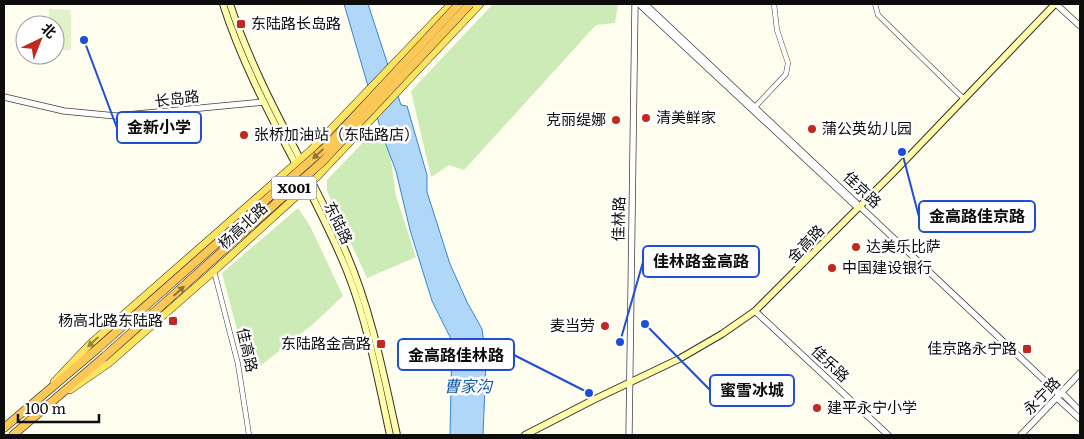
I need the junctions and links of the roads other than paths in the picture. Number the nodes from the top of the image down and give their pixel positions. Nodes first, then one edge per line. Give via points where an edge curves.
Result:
1 (223, 4) edge
2 (230, 4) edge
3 (451, 4) edge
4 (459, 4) edge
5 (470, 4) edge
6 (480, 4) edge
7 (635, 4) edge
8 (639, 4) edge
9 (645, 4) edge
10 (774, 4) edge
11 (875, 4) edge
12 (1056, 4) edge
13 (1080, 26) edge
14 (4, 97) edge
15 (964, 99) junction
16 (264, 102) junction
17 (755, 107) junction
18 (298, 162) junction
19 (309, 184) junction
20 (859, 207) junction
21 (214, 271) junction
22 (755, 311) junction
23 (1080, 373) edge
24 (628, 383) junction
25 (1060, 395) junction
26 (40, 397) junction
27 (47, 406) junction
28 (1080, 411) edge
29 (1080, 419) edge
30 (4, 428) edge
31 (13, 435) edge
32 (249, 435) edge
33 (390, 435) edge
34 (397, 435) edge
35 (525, 435) edge
36 (629, 435) edge
37 (888, 435) edge
38 (1021, 435) edge

1 - 16 main road, 东陆路 via 237,46
2 - 18 main road, 东陆路 via 249,56
3 - 18 main road, 杨高北路 / X001
4 -> 26 highway, 杨高北路 / X001, bridge via 327,146
27 -> 5 highway, 杨高北路 / X001, bridge via 322,162
6 - 19 main road, 杨高北路 / X001
7 - 24 street, 佳林路
8 - 20 street, 佳京路
9 - 17 street, 佳京路
10 - 17 street via 777,30 788,63 786,74
11 - 15 street via 878,16
12 - 13 street
12 - 15 main road, 金高路
14 - 16 street, 长岛路 via 64,111 116,116
15 - 20 main road, 金高路
16 - 18 main road, 东陆路
17 - 20 street, 佳京路
18 - 19 main road, 东陆路
18 -> 26 main road, 杨高北路 / X001 via 90,344
19 - 21 main road, 杨高北路 / X001
19 - 33 main road, 东陆路 via 360,308
19 - 34 main road, 东陆路 via 345,250 364,300
20 - 22 main road, 金高路
20 - 25 street, 佳京路
21 - 27 main road, 杨高北路 / X001 via 109,363
21 - 32 street, 佳高路 via 239,370
22 - 24 main road, 金高路 via 679,359
22 - 37 street, 佳乐路
23 - 25 street, 永宁路
24 - 35 main road, 金高路
24 - 36 street, 佳林路
25 - 28 street, 佳京路
25 - 29 street, 佳京路
25 - 38 street, 永宁路
26 - 30 highway, 杨高北路 / X001
27 - 31 highway, 杨高北路 / X001

